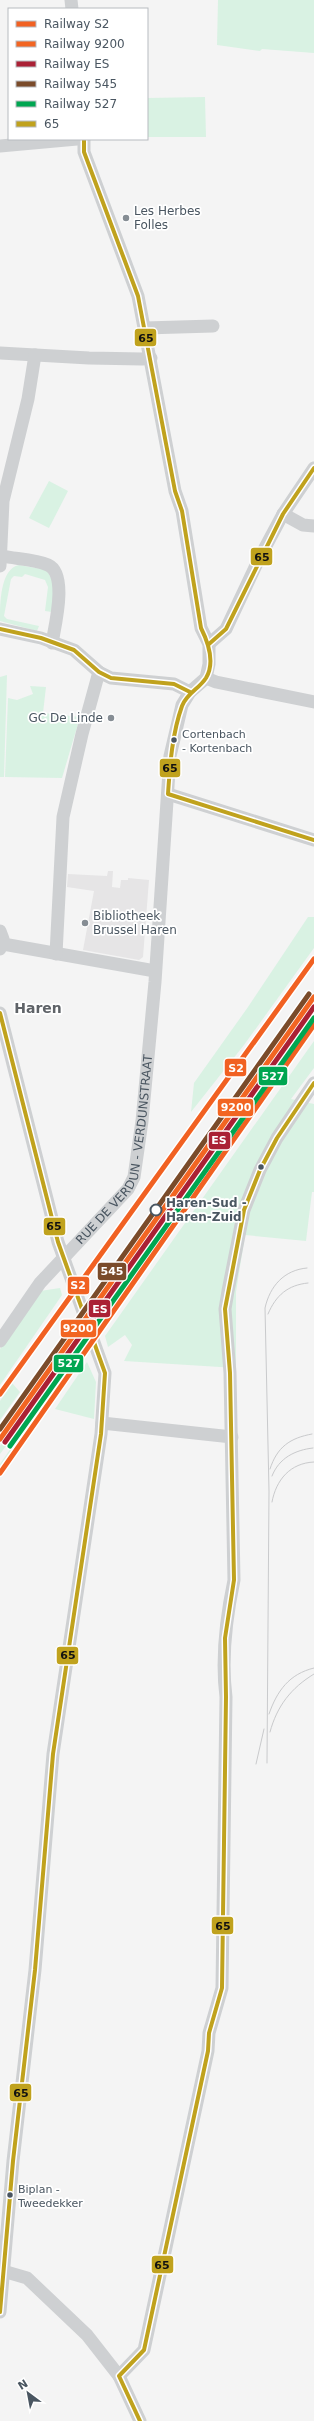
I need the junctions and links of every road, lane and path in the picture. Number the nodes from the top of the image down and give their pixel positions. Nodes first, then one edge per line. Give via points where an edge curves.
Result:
1 (66, 140) edge
2 (84, 140) edge
3 (0, 146) edge
4 (212, 326) dead end
5 (145, 328) junction
6 (0, 353) edge
7 (35, 355) junction
8 (151, 358) junction
9 (314, 468) edge
10 (283, 514) junction
11 (314, 526) edge
12 (1, 561) edge
13 (0, 629) edge
14 (52, 642) junction
15 (209, 644) junction
16 (99, 672) junction
17 (206, 678) junction
18 (190, 692) junction
19 (314, 702) edge
20 (168, 794) junction
21 (314, 840) edge
22 (0, 931) edge
23 (1, 946) edge
24 (56, 954) junction
25 (156, 971) junction
26 (0, 1013) edge
27 (314, 1083) edge
28 (63, 1259) junction
29 (0, 1341) edge
30 (102, 1423) junction
31 (232, 1437) junction
32 (4, 2271) junction
33 (0, 2312) edge
34 (120, 2376) junction
35 (140, 2421) edge

1 - 3 street
2 - 5 street via 84,152 138,296
4 - 5 street
5 - 8 street
6 - 7 street
7 - 8 street via 142,360
7 - 12 street via 28,399 3,501
8 - 15 street via 175,491 182,511 192,563 192,579 201,628
9 - 10 street
10 - 11 street via 303,525
10 - 15 street via 226,629
12 - 14 street via 49,566 55,572 59,584
13 - 14 street
14 - 16 street via 74,650
15 - 17 street
16 - 18 street via 111,678 174,684
16 - 24 street via 63,817
17 - 18 street, RUE DE VERDUN - VERDUNSTRAAT
17 - 19 street
18 - 20 street, RUE DE VERDUN - VERDUNSTRAAT via 182,705 170,756
20 - 21 street
20 - 25 street, RUE DE VERDUN - VERDUNSTRAAT
22 - 23 street
23 - 24 street
24 - 25 street
25 - 28 street, RUE DE VERDUN - VERDUNSTRAAT via 142,1121 134,1177 128,1188
26 - 28 street
27 - 31 street via 265,1159 244,1210 235,1248 225,1309 229,1342
28 - 29 street via 40,1283
28 - 30 street, RUE DE VERDUN - VERDUNSTRAAT via 105,1373
30 - 31 street
30 - 32 street, RUE DE VERDUN - VERDUNSTRAAT via 53,1754 35,1970
31 - 34 street via 234,1580 228,1608 223,1672 226,1697 222,1988 209,2033 208,2051 144,2350
32 - 33 street, RUE DE VERDUN - VERDUNSTRAAT
32 - 34 street via 27,2278 48,2297 87,2335
34 - 35 street

